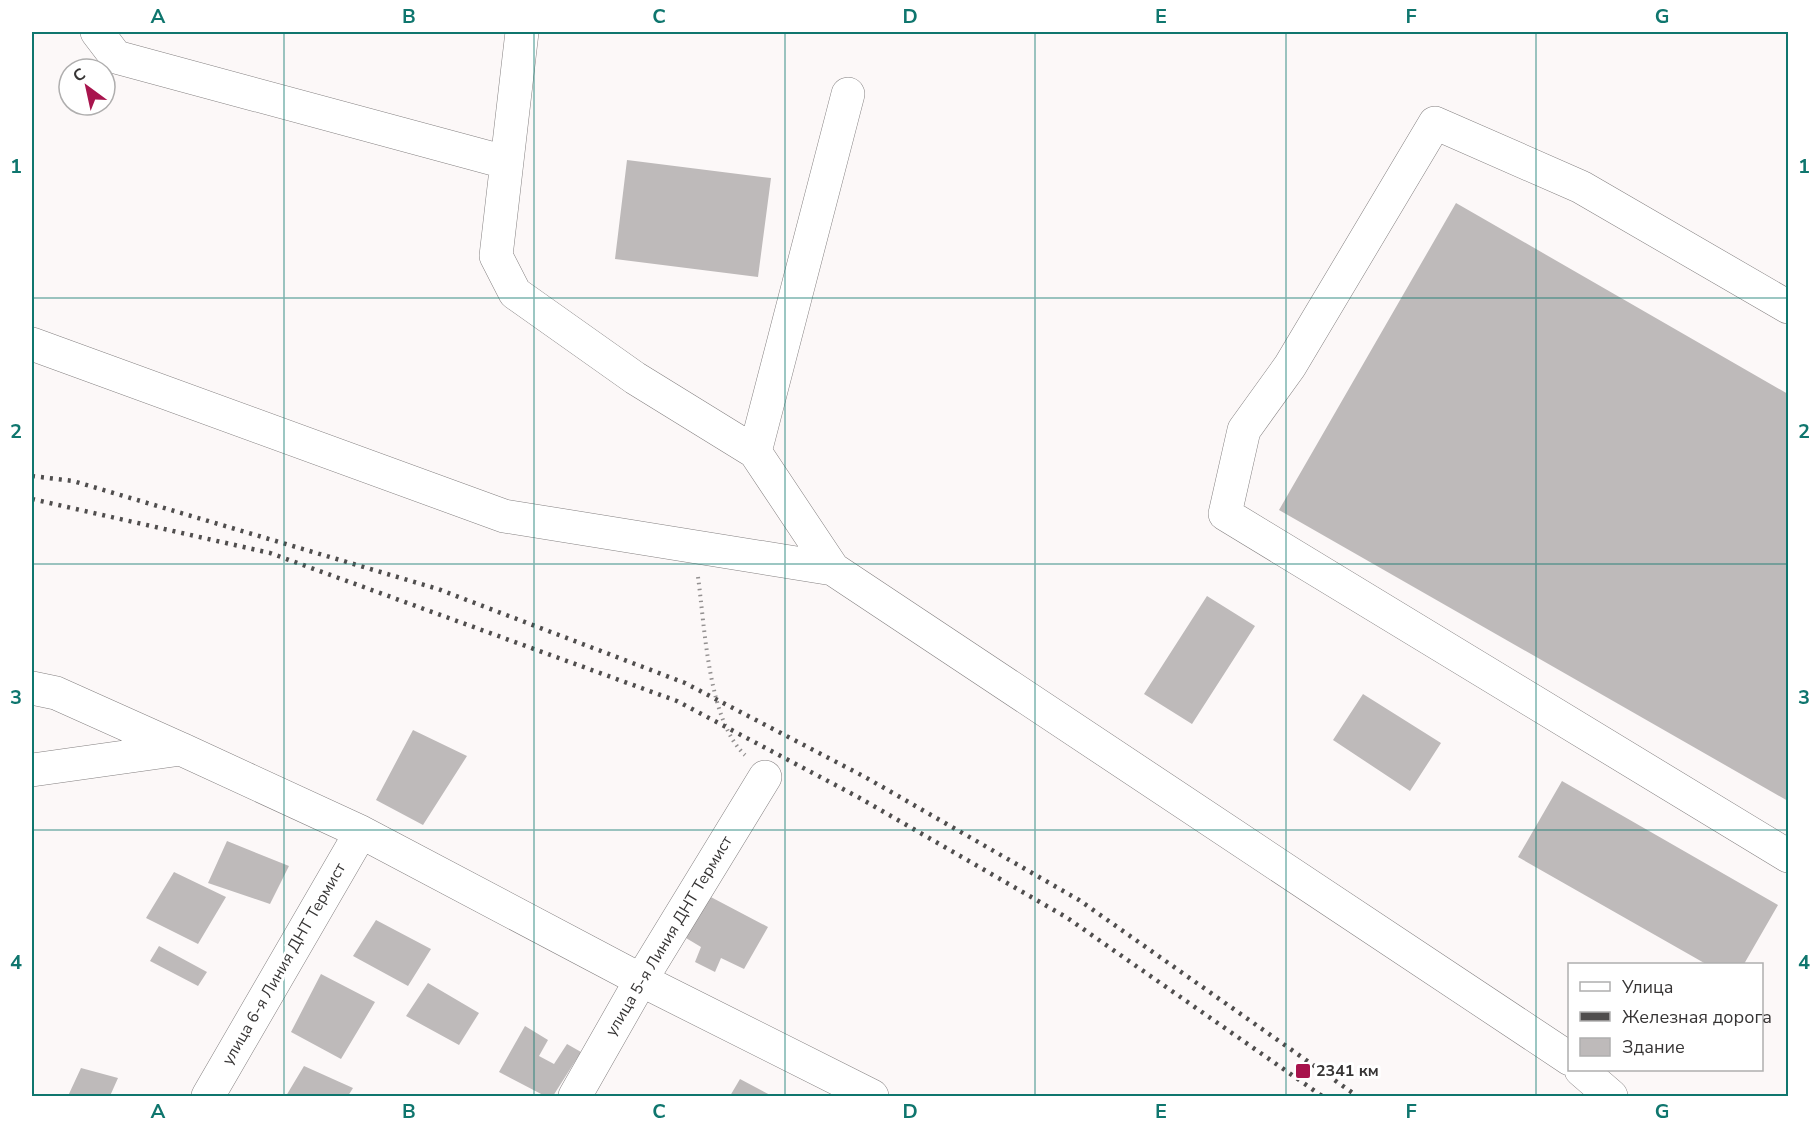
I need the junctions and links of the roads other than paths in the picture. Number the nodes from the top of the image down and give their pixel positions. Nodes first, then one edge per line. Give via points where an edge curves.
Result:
1 (97, 32) edge
2 (522, 32) edge
3 (848, 94) dead end
4 (505, 162) junction
5 (1788, 307) edge
6 (32, 344) edge
7 (756, 452) junction
8 (834, 569) junction
9 (32, 688) edge
10 (181, 749) junction
11 (32, 770) edge
12 (765, 777) road end
13 (361, 832) junction
14 (1788, 856) edge
15 (641, 980) junction
16 (1568, 1058) edge
17 (1582, 1071) edge
18 (208, 1096) edge
19 (575, 1096) edge
20 (872, 1096) edge
21 (1611, 1096) edge

1 - 4 street via 116,57
2 - 4 street
3 - 7 street
4 - 7 street via 496,256 515,293 635,378
5 - 14 street via 1581,187 1435,123 1290,366 1244,430 1225,514
6 - 8 street via 504,516
7 - 8 street
8 - 16 street
9 - 10 street via 56,693
10 - 11 street
10 - 13 street
12 - 15 street, улица 5-я Линия ДНТ Термист
13 - 15 street
13 - 18 street, улица 6-я Линия ДНТ Термист
15 - 19 street, улица 5-я Линия ДНТ Термист
15 - 20 street
17 - 21 street

